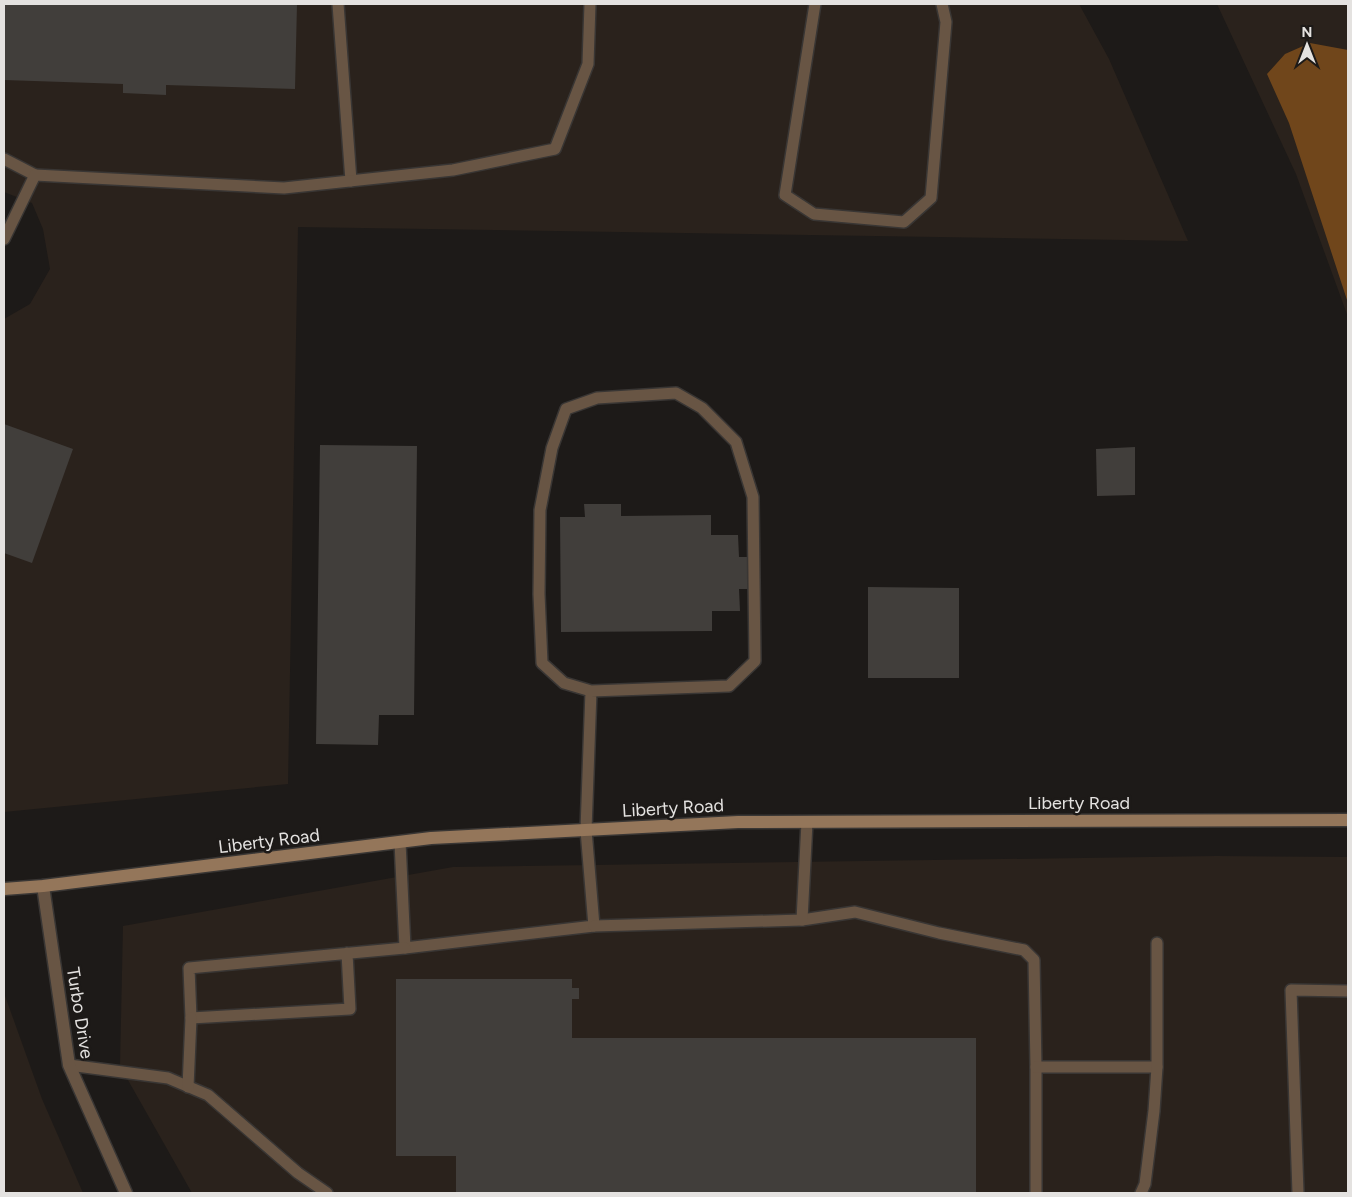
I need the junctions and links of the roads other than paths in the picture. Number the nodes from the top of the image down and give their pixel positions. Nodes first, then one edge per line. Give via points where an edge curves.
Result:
1 (338, 4) edge
2 (590, 4) edge
3 (815, 4) edge
4 (942, 4) edge
5 (4, 159) edge
6 (35, 175) junction
7 (351, 181) junction
8 (4, 239) edge
9 (591, 691) junction
10 (1348, 820) edge
11 (807, 822) junction
12 (586, 830) junction
13 (400, 842) junction
14 (43, 886) junction
15 (4, 889) edge
16 (802, 920) junction
17 (594, 926) junction
18 (1156, 942) dead end
19 (405, 948) junction
20 (347, 953) junction
21 (1348, 991) edge
22 (191, 1018) junction
23 (69, 1065) junction
24 (1036, 1067) junction
25 (1156, 1067) junction
26 (188, 1087) junction
27 (126, 1193) edge
28 (327, 1193) edge
29 (1036, 1193) edge
30 (1141, 1193) edge
31 (1298, 1193) edge

1 - 7 lane
2 - 7 lane via 588,64 555,148 453,170
3 - 4 lane via 785,195 814,214 904,222 931,198 946,22
5 - 6 lane
6 - 7 lane via 284,188
6 - 8 lane
9 - 9 lane via 729,686 755,661 753,497 736,442 702,408 676,393 597,398 566,409 552,448 540,510 538,594 542,663 564,683
9 - 12 lane
10 - 11 street, Liberty Road
11 - 12 street, Liberty Road
11 - 16 lane
12 - 13 street, Liberty Road
12 - 17 lane
13 - 14 street, Liberty Road
13 - 19 lane
14 - 15 street, Liberty Road
14 - 23 street, Turbo Drive
16 - 17 lane
16 - 24 lane via 855,912 1024,950 1034,960
17 - 19 lane
18 - 25 lane
19 - 20 lane
20 - 22 lane via 189,968
20 - 22 lane via 350,1009
21 - 31 lane via 1290,990
22 - 26 lane
23 - 26 lane via 168,1078
23 - 27 street, Turbo Drive
24 - 25 lane
24 - 29 lane
25 - 30 lane via 1154,1111 1145,1184
26 - 28 lane via 208,1094 298,1173

